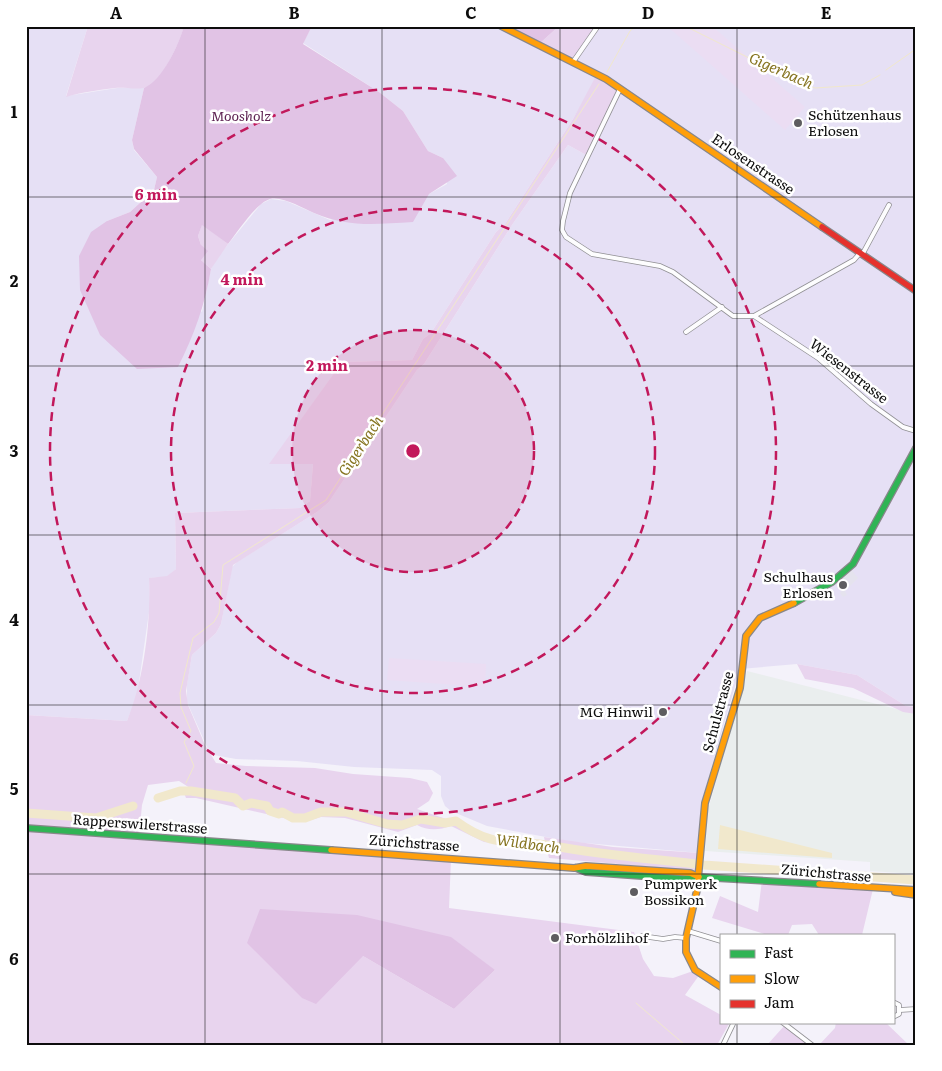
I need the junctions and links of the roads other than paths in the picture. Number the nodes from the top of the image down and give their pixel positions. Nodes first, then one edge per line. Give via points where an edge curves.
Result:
1 (501, 26) edge
2 (598, 26) edge
3 (573, 62) junction
4 (620, 89) junction
5 (889, 205) dead end
6 (861, 254) junction
7 (916, 291) edge
8 (722, 307) junction
9 (754, 316) junction
10 (686, 332) dead end
11 (916, 431) edge
12 (916, 448) edge
13 (26, 828) edge
14 (253, 844) joint
15 (699, 877) junction
16 (891, 890) junction
17 (916, 890) edge
18 (916, 895) edge
19 (688, 931) junction
20 (642, 936) dead end
21 (686, 938) junction
22 (720, 941) edge
23 (720, 986) edge
24 (894, 1002) edge
25 (916, 1009) edge
26 (900, 1010) junction
27 (894, 1017) edge
28 (733, 1024) edge
29 (785, 1024) edge
30 (723, 1045) edge
31 (812, 1045) edge

1 - 3 street, Erlosenstrasse
2 - 3 street
3 - 4 street, Erlosenstrasse
4 - 6 street, Erlosenstrasse
4 - 8 street, Wiesenstrasse via 570,193 562,230 566,237 592,254 660,266
5 - 6 street
6 - 7 street, Erlosenstrasse
6 - 9 street
8 - 9 street, Wiesenstrasse via 733,316
8 - 10 street
9 - 11 street, Wiesenstrasse via 818,358 903,427
12 - 15 street, Schulstrasse via 853,564 840,578 820,591 760,618 749,629 740,688 705,803
13 - 14 street, Rapperswilerstrasse
14 - 15 street, Zürichstrasse via 574,868 635,876
15 - 16 street, Zürichstrasse
15 - 19 street, Schulstrasse
16 - 17 street, Zürichstrasse
16 - 18 street, Zürichstrasse
19 - 21 street, Schulstrasse
19 - 22 street
20 - 21 street
21 - 23 street via 686,952 695,970
24 - 26 street
25 - 26 street
26 - 27 street
28 - 30 street
29 - 31 street

